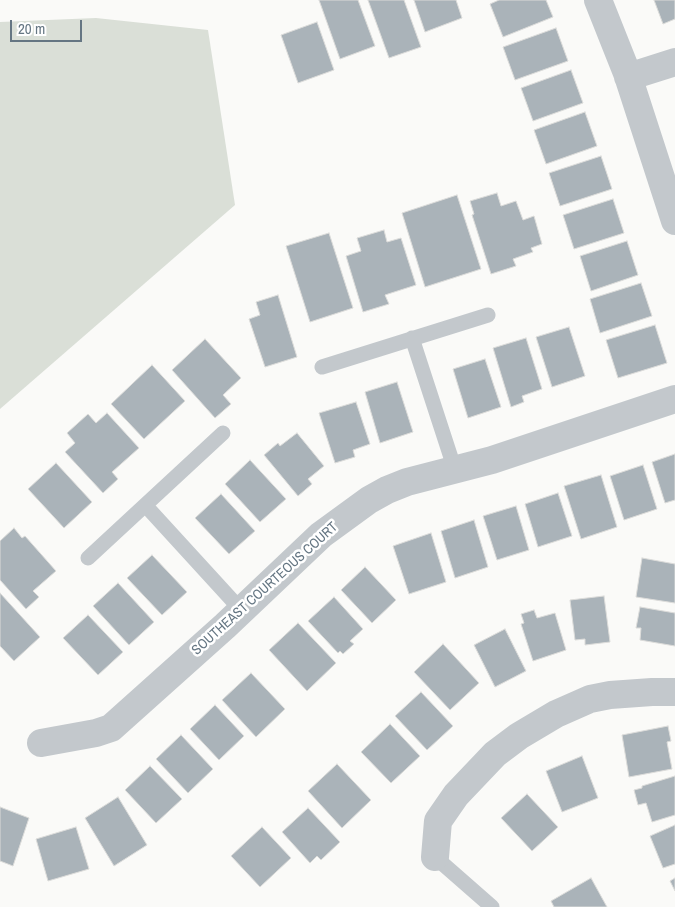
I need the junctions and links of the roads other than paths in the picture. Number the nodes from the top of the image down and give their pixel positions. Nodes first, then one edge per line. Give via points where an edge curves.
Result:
1 (598, 0) edge
2 (675, 62) edge
3 (628, 77) junction
4 (675, 221) edge
5 (488, 315) dead end
6 (412, 338) junction
7 (322, 367) dead end
8 (675, 399) edge
9 (223, 433) dead end
10 (455, 470) junction
11 (146, 506) junction
12 (88, 558) dead end
13 (242, 611) junction
14 (675, 692) edge
15 (41, 743) dead end
16 (435, 857) joint
17 (492, 907) edge

1 - 3 street
2 - 3 street
3 - 4 street
5 - 6 lane
6 - 7 lane
6 - 10 lane
8 - 10 street, SOUTHEAST COURTEOUS COURT
9 - 11 lane
10 - 13 street, SOUTHEAST COURTEOUS COURT via 407,482 369,500 320,535
11 - 12 lane
11 - 13 lane
13 - 15 street, SOUTHEAST COURTEOUS COURT via 111,728
14 - 16 street via 590,698 519,736 495,754 456,795 438,821
16 - 17 lane

